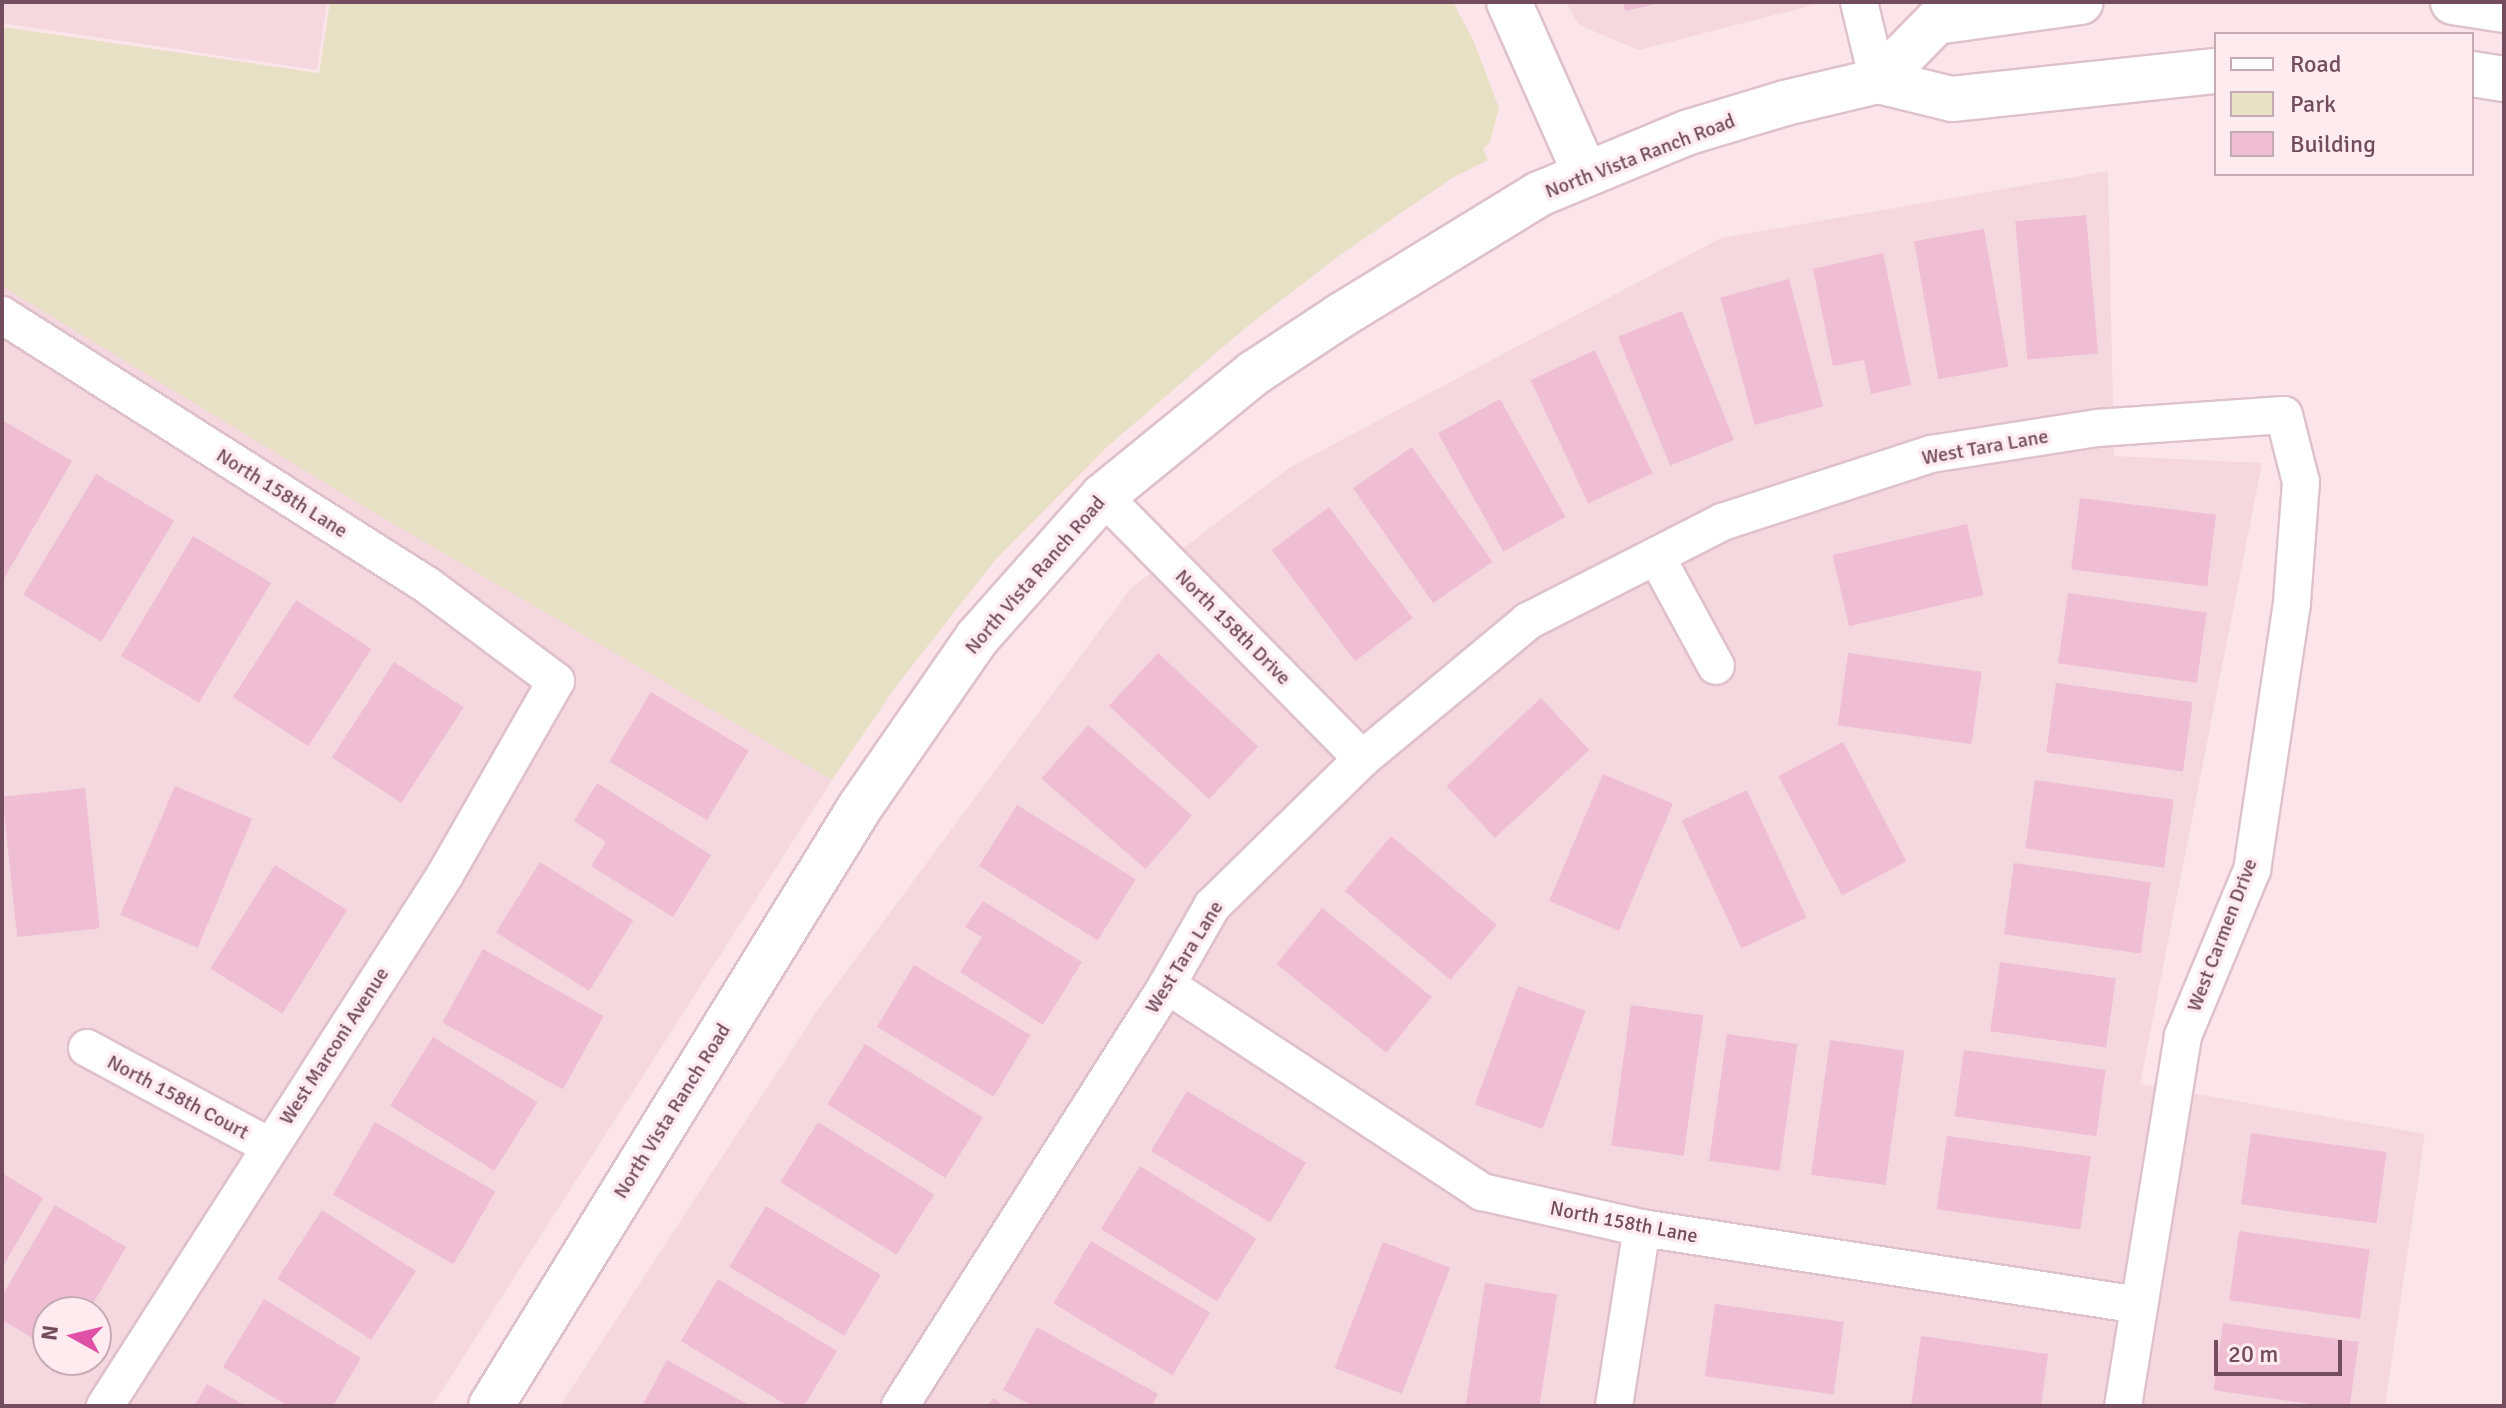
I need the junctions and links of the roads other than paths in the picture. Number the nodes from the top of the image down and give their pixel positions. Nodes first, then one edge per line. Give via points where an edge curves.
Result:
1 (1509, 2) edge
2 (1859, 2) edge
3 (2081, 2) edge
4 (2453, 2) edge
5 (2504, 10) edge
6 (2214, 71) edge
7 (2474, 74) edge
8 (2504, 79) edge
9 (1878, 81) junction
10 (1585, 173) junction
11 (2, 315) edge
12 (2284, 415) joint
13 (1103, 496) junction
14 (1656, 556) junction
15 (1716, 666) dead end
16 (556, 681) joint
17 (1362, 759) junction
18 (1167, 985) junction
19 (87, 1048) dead end
20 (269, 1146) junction
21 (1642, 1228) junction
22 (2139, 1305) junction
23 (105, 1406) edge
24 (491, 1406) edge
25 (900, 1406) edge
26 (1614, 1406) edge
27 (2123, 1406) edge

1 - 10 street
2 - 9 street
3 - 9 street via 1936,22
4 - 5 street
6 - 9 street, North Vista Ranch Road via 1952,99
7 - 8 street
9 - 10 street, North Vista Ranch Road via 1689,132
10 - 13 street, North Vista Ranch Road via 1539,194 1434,257 1254,373
11 - 16 street, North 158th Lane via 427,585
12 - 14 street, West Tara Lane via 2097,428 1931,454 1722,522
12 - 22 street, West Carmen Drive via 2301,482 2292,603 2252,870 2183,1036
13 - 17 street, North 158th Drive
13 - 24 street, North Vista Ranch Road via 977,638 917,721
14 - 15 street
14 - 17 street, West Tara Lane via 1528,621
16 - 20 street, West Marconi Avenue via 445,875
17 - 18 street, West Tara Lane via 1212,906
18 - 21 street, North 158th Lane via 1482,1192
18 - 25 street, West Tara Lane
19 - 20 street, North 158th Court
20 - 23 street, West Marconi Avenue
21 - 22 street, North 158th Lane
21 - 26 street
22 - 27 street, West Carmen Drive

